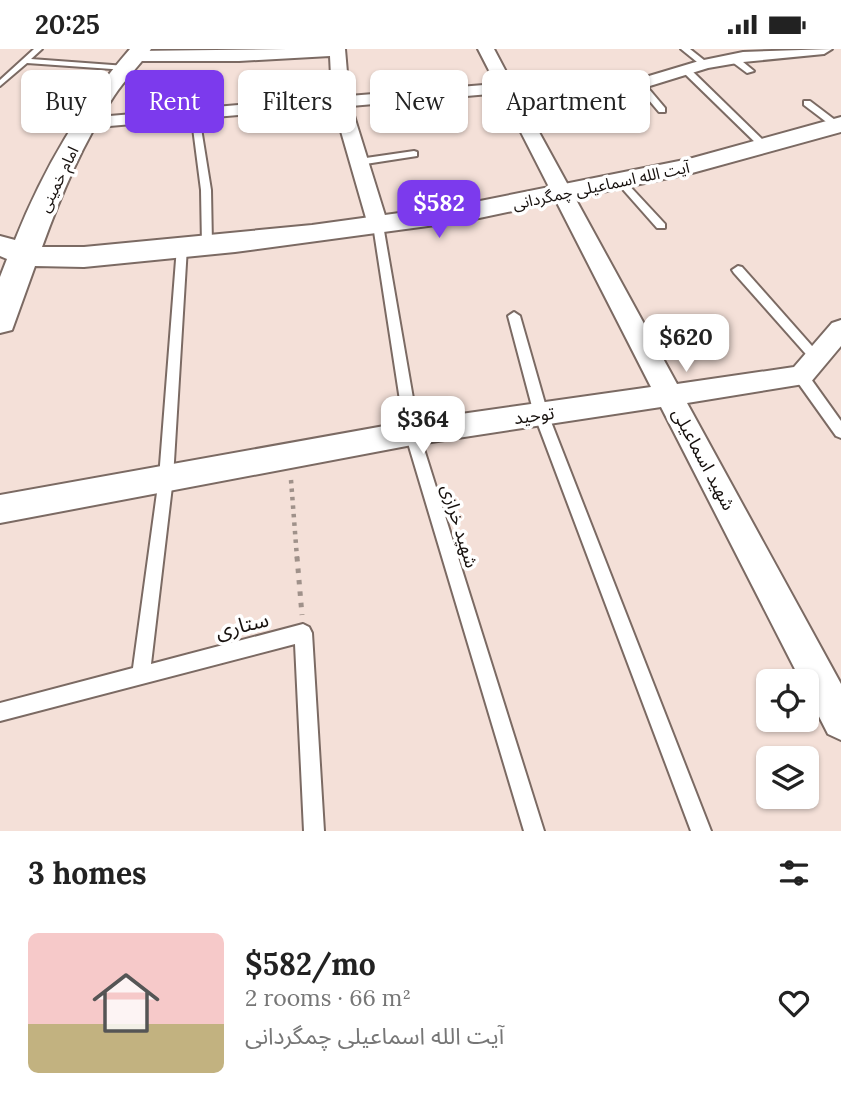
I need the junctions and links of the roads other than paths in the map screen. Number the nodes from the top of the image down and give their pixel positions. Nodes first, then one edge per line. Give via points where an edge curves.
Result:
1 (38, 49) edge
2 (486, 49) edge
3 (685, 49) edge
4 (824, 49) edge
5 (337, 50) edge
6 (134, 58) edge
7 (734, 59) junction
8 (25, 61) junction
9 (705, 64) junction
10 (339, 70) edge
11 (497, 70) edge
12 (686, 70) junction
13 (750, 71) dead end
14 (650, 81) edge
15 (0, 84) edge
16 (111, 86) edge
17 (482, 90) edge
18 (650, 96) edge
19 (356, 101) edge
20 (807, 103) dead end
21 (662, 110) dead end
22 (838, 124) edge
23 (80, 133) edge
24 (198, 133) edge
25 (350, 133) edge
26 (531, 133) edge
27 (765, 147) junction
28 (414, 154) dead end
29 (359, 162) junction
30 (622, 183) junction
31 (562, 193) junction
32 (378, 225) junction
33 (661, 226) dead end
34 (194, 246) junction
35 (8, 255) edge
36 (738, 270) dead end
37 (514, 316) dead end
38 (0, 321) edge
39 (841, 329) edge
40 (819, 365) edge
41 (671, 396) junction
42 (541, 414) junction
43 (841, 432) edge
44 (412, 433) junction
45 (166, 478) junction
46 (0, 509) edge
47 (141, 674) junction
48 (0, 712) edge
49 (841, 721) edge
50 (314, 831) edge
51 (534, 831) edge
52 (701, 831) edge

1 - 8 lane
2 - 11 street, شهید اسماعیلی
3 - 9 lane
4 - 7 street
5 - 6 street
5 - 10 street
6 - 8 lane
6 - 16 main road, امام خمینی
7 - 9 street
7 - 13 lane
8 - 15 lane
9 - 12 street
12 - 14 street
12 - 27 lane
17 - 19 street
18 - 21 lane
20 - 22 lane
22 - 27 main road, آیت الله اسماعیلی چمگردانی
23 - 35 main road, امام خمینی
24 - 34 lane via 206,190
25 - 29 street
26 - 31 street, شهید اسماعیلی
27 - 30 main road, آیت الله اسماعیلی چمگردانی
28 - 29 lane
29 - 32 street
30 - 31 main road, آیت الله اسماعیلی چمگردانی
30 - 33 lane
31 - 32 main road, آیت الله اسماعیلی چمگردانی
31 - 41 street, شهید اسماعیلی
32 - 34 main road, آیت الله اسماعیلی چمگردانی
32 - 44 lane, شهید خرازی
34 - 35 main road, آیت الله اسماعیلی چمگردانی via 65,258
34 - 45 lane
35 - 38 main road, امام خمینی
36 - 40 lane
37 - 42 lane
39 - 40 street
40 - 41 street, توحید
40 - 43 lane
41 - 42 street, توحید
41 - 49 street, شهید اسماعیلی
42 - 44 street, توحید
42 - 52 lane
44 - 45 street, توحید
44 - 51 lane, شهید خرازی
45 - 46 street, توحید
45 - 47 lane
47 - 48 lane, ستاری
47 - 50 lane, ستاری via 303,633

